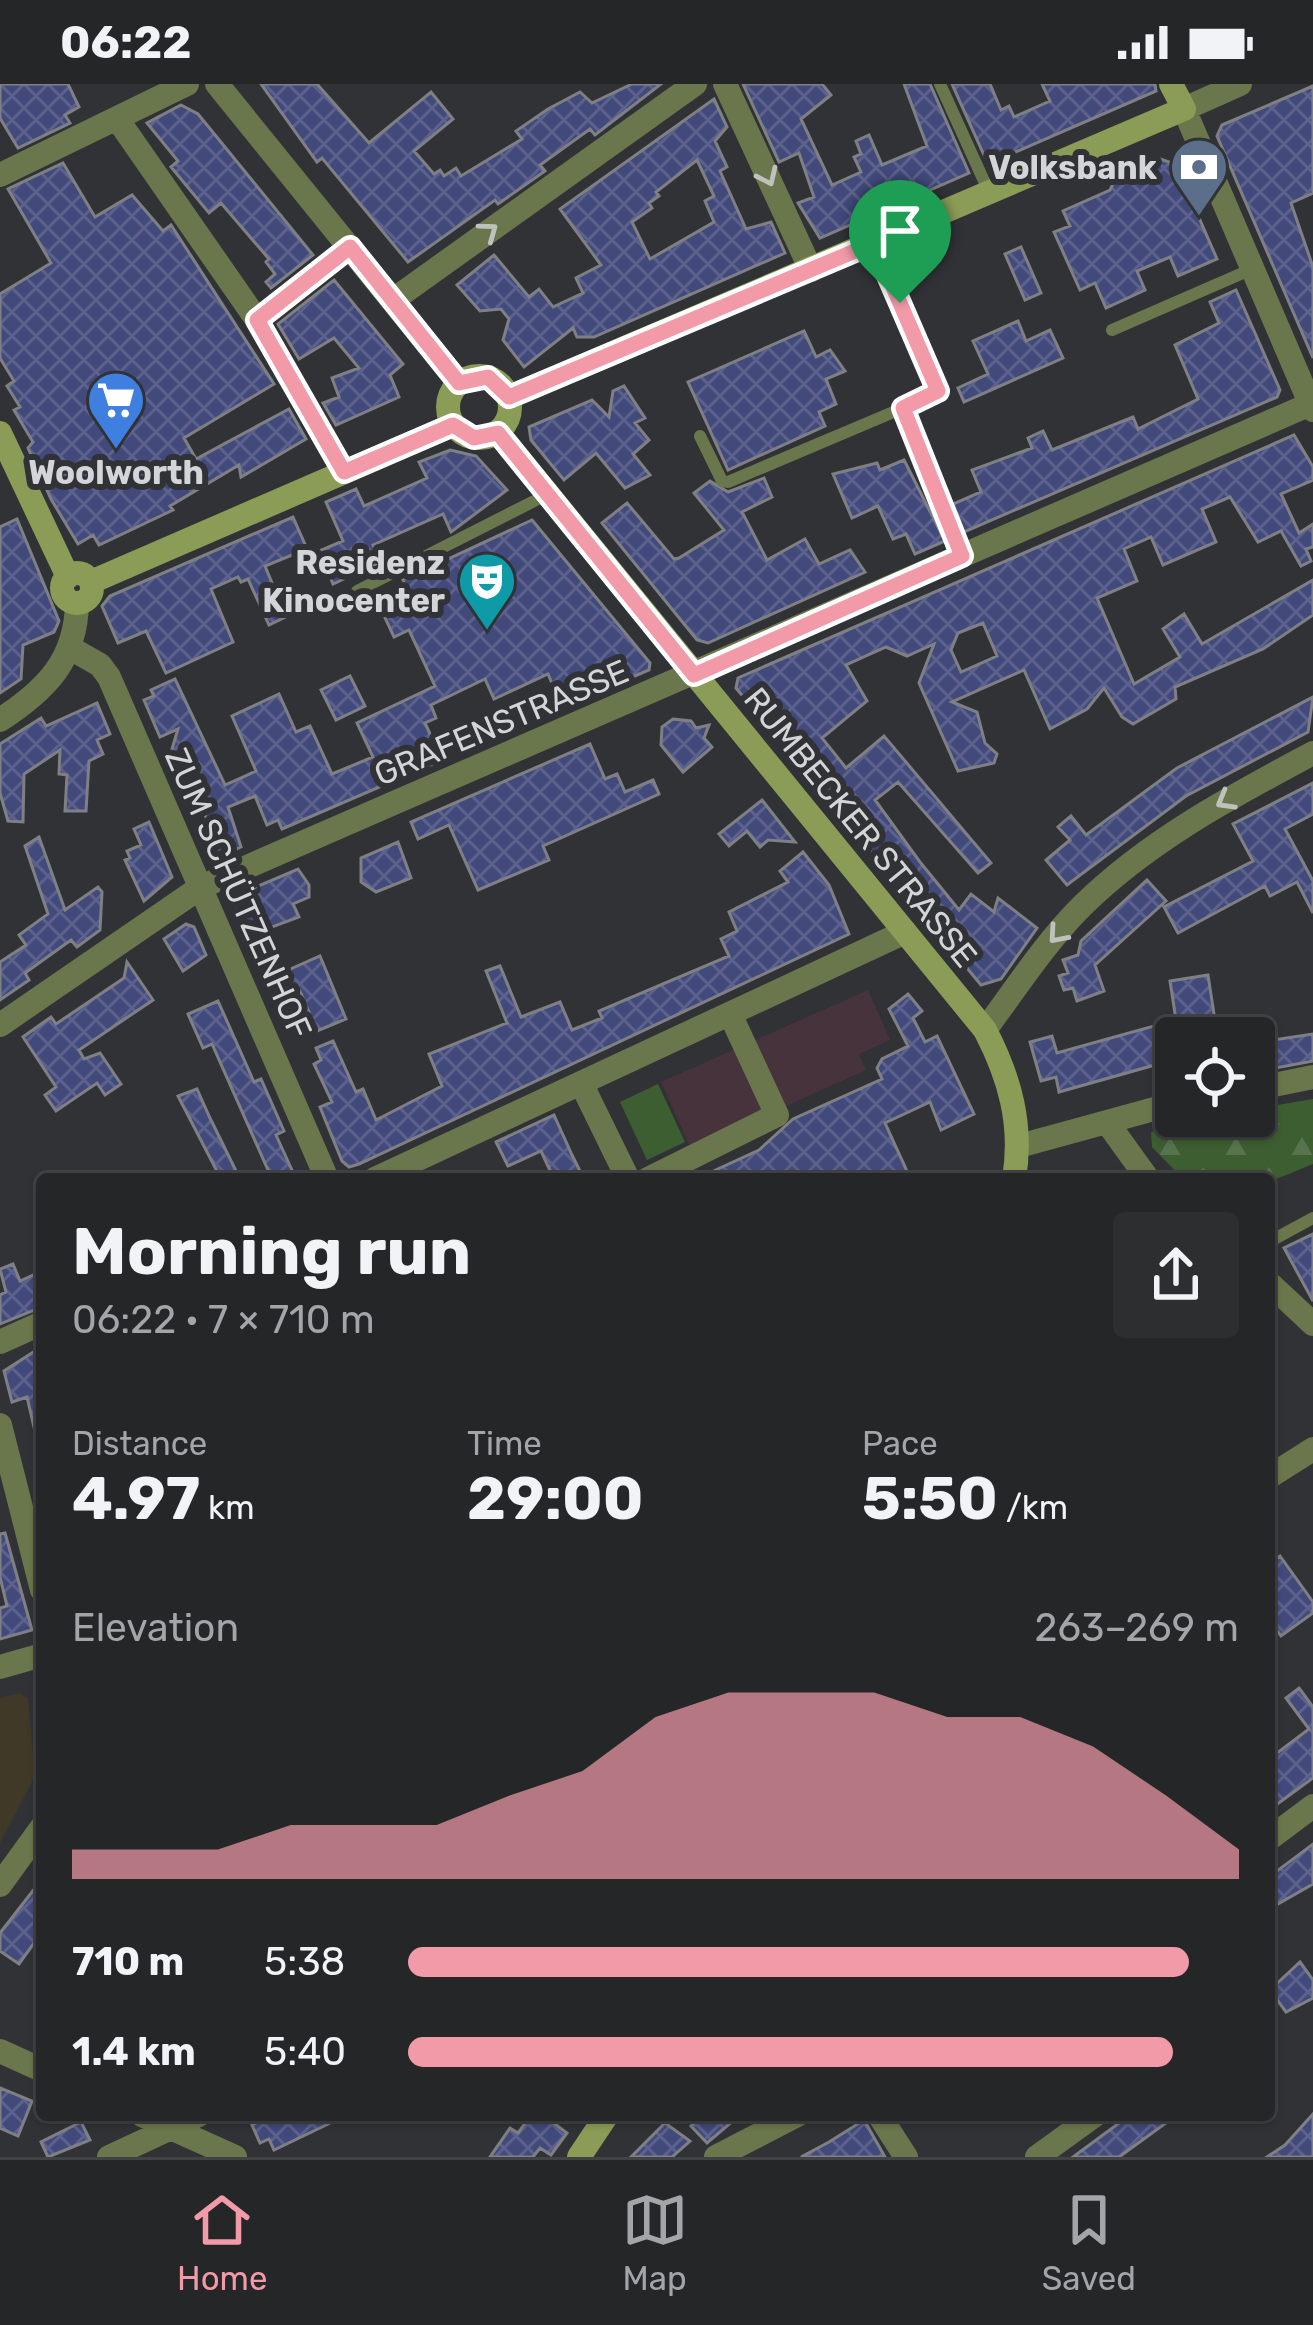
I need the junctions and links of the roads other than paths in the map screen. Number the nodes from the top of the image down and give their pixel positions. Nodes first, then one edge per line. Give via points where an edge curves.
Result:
1 (187, 84) edge
2 (217, 84) edge
3 (694, 84) edge
4 (725, 84) edge
5 (940, 84) edge
6 (1171, 84) edge
7 (1240, 84) edge
8 (1184, 109) junction
9 (118, 120) junction
10 (0, 175) edge
11 (990, 193) junction
12 (874, 243) junction
13 (350, 247) junction
14 (1253, 268) junction
15 (811, 270) junction
16 (394, 299) junction
17 (257, 320) junction
18 (1112, 330) dead end
19 (459, 383) junction
20 (509, 397) junction
21 (1312, 406) edge
22 (903, 408) junction
23 (453, 425) junction
24 (498, 433) junction
25 (700, 436) dead end
26 (2, 446) edge
27 (344, 472) junction
28 (548, 494) junction
29 (962, 556) junction
30 (78, 587) junction
31 (357, 591) dead end
32 (72, 649) junction
33 (694, 675) junction
34 (0, 720) edge
35 (1313, 753) edge
36 (201, 887) junction
37 (905, 932) junction
38 (731, 1016) junction
39 (0, 1024) edge
40 (985, 1030) junction
41 (1313, 1077) edge
42 (582, 1084) junction
43 (1275, 1085) edge
44 (1155, 1110) edge
45 (1109, 1125) junction
46 (1019, 1146) junction
47 (324, 1173) edge
48 (388, 1173) edge
49 (625, 1173) edge
50 (660, 1173) edge
51 (1015, 1173) edge
52 (1144, 1173) edge
53 (1313, 1218) edge
54 (1275, 1239) edge
55 (1275, 1289) edge
56 (1313, 1324) edge
57 (36, 1326) edge
58 (0, 1342) edge
59 (0, 1425) edge
60 (1313, 1449) edge
61 (1275, 1473) edge
62 (36, 1566) edge
63 (36, 1657) edge
64 (0, 1667) edge
65 (1313, 1806) edge
66 (1275, 1834) edge
67 (36, 1843) edge
68 (0, 1885) edge
69 (0, 2051) edge
70 (36, 2066) edge
71 (155, 2121) edge
72 (186, 2121) edge
73 (604, 2121) edge
74 (785, 2121) edge
75 (883, 2121) edge
76 (1087, 2121) edge
77 (170, 2128) junction
78 (109, 2157) edge
79 (235, 2157) edge
80 (579, 2157) edge
81 (716, 2157) edge
82 (906, 2157) edge
83 (1037, 2157) edge

1 - 9 street
2 - 13 street
16 -> 3 street
4 -> 15 street
5 - 11 lane
6 - 8 street
7 - 8 street
8 - 11 street
8 - 14 street
9 - 10 street
9 - 17 street
11 - 12 street
12 - 15 street
12 - 22 lane via 938,391
13 - 16 street
13 - 17 street
14 - 18 lane
14 - 21 street
15 - 20 street
16 - 19 street
17 - 27 street
19 - 20 street via 488,377
19 - 23 street via 448,398
20 - 24 street
21 - 29 street, GRAFENSTRASSE
22 - 25 lane via 728,482
22 - 29 lane
23 - 24 street via 474,438
23 - 27 street
24 - 28 street, RUMBECKER STRASSE
26 - 30 street
27 - 30 street
28 - 31 lane
28 - 33 street, RUMBECKER STRASSE
29 - 33 street, GRAFENSTRASSE
30 - 32 street
32 - 34 street via 55,675
32 - 36 street, ZUM SCHÜTZENHOF via 109,677
33 - 36 street, GRAFENSTRASSE
33 - 37 street, RUMBECKER STRASSE
35 -> 40 street via 1142,855 1082,907
36 - 39 street, GRAFENSTRASSE
36 - 47 street, ZUM SCHÜTZENHOF
37 - 38 street
37 - 40 street, RUMBECKER STRASSE
38 - 42 street
38 - 50 street via 777,1115
40 - 46 street, RUMBECKER STRASSE via 1012,1096
41 - 43 street
42 - 48 street
42 - 49 street
44 - 45 street
45 - 46 street
45 - 52 street
46 - 51 street, RUMBECKER STRASSE
53 - 54 lane
55 - 56 street
57 - 58 street
59 - 62 street
60 - 61 street
63 - 64 street
65 - 66 street
67 - 68 street
69 - 70 street
71 - 77 street
72 - 77 street
73 - 80 street
74 - 81 street
75 - 82 street
76 - 83 street
77 - 78 street
77 - 79 street

